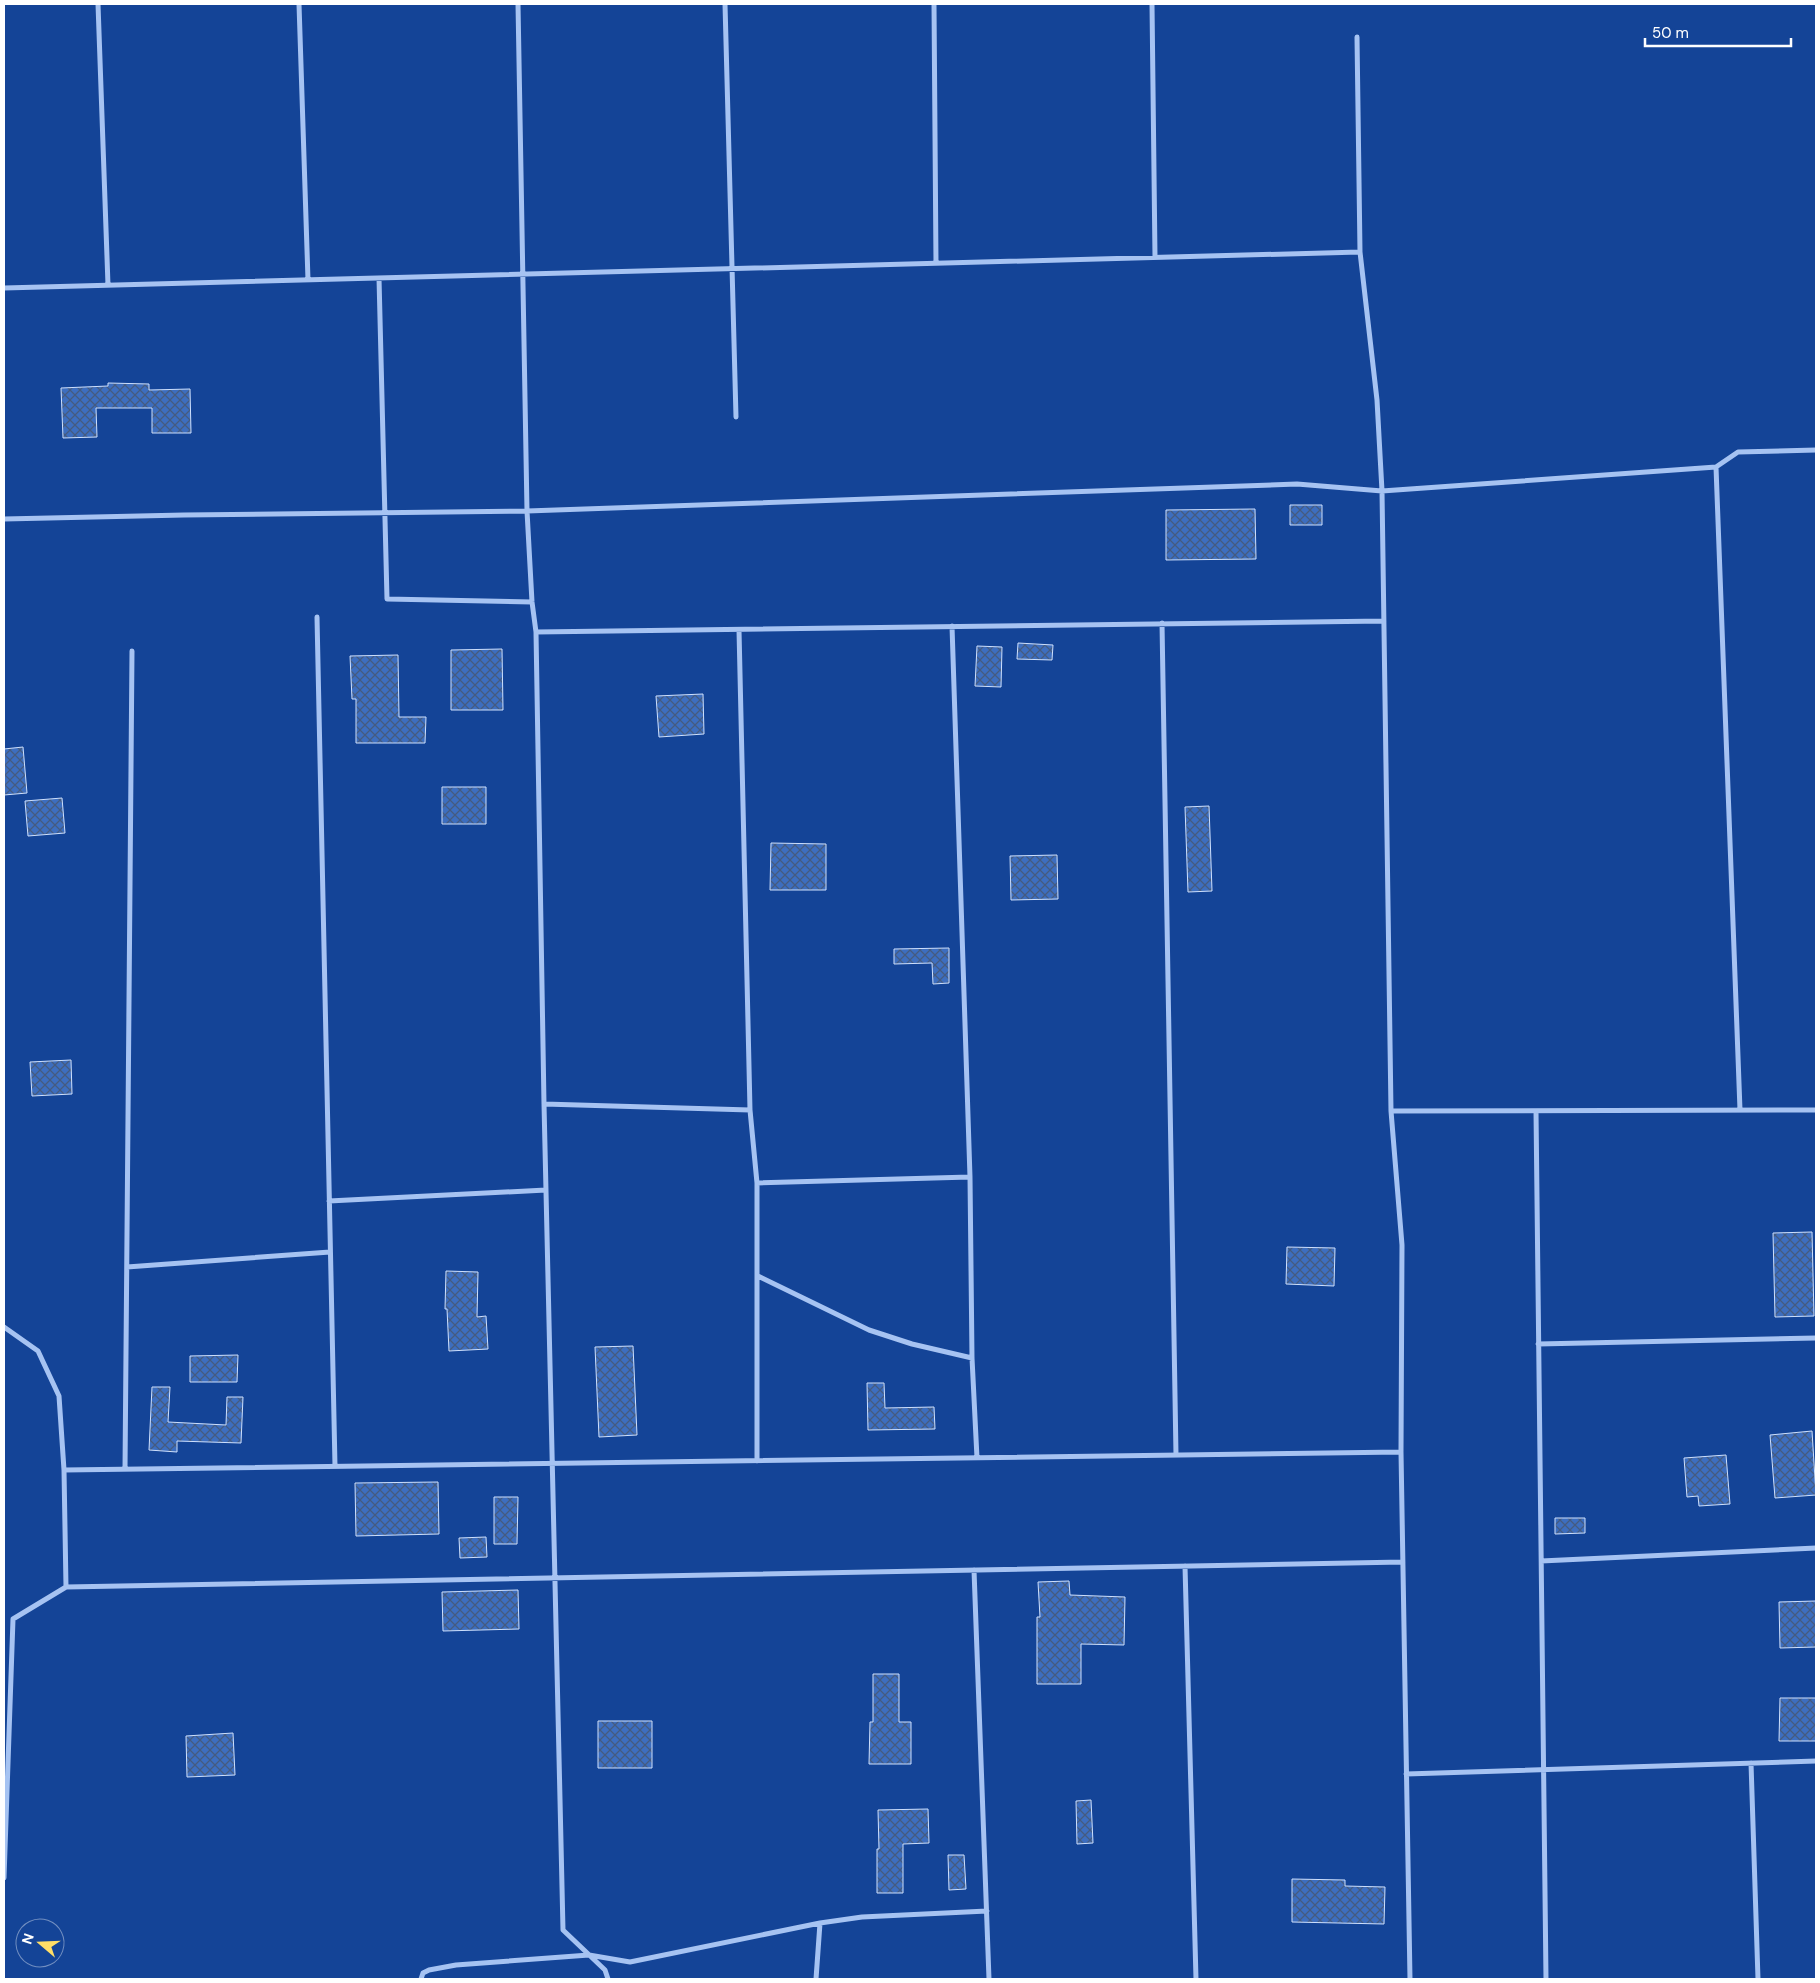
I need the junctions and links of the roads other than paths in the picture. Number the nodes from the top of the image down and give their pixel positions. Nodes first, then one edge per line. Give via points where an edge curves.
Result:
1 (98, 4) edge
2 (299, 4) edge
3 (518, 4) edge
4 (725, 4) edge
5 (934, 4) edge
6 (1152, 4) edge
7 (1357, 37) dead end
8 (1360, 252) junction
9 (1156, 257) junction
10 (936, 263) junction
11 (732, 268) junction
12 (523, 274) junction
13 (380, 278) junction
14 (308, 280) junction
15 (108, 285) junction
16 (4, 288) edge
17 (736, 417) dead end
18 (1816, 450) edge
19 (1716, 467) junction
20 (1382, 491) junction
21 (528, 511) junction
22 (384, 513) junction
23 (4, 519) edge
24 (532, 602) junction
25 (317, 617) dead end
26 (1384, 621) junction
27 (1162, 623) junction
28 (952, 626) junction
29 (739, 630) junction
30 (536, 632) junction
31 (132, 651) dead end
32 (544, 1104) junction
33 (750, 1110) junction
34 (1740, 1110) junction
35 (1816, 1110) edge
36 (1391, 1111) junction
37 (1536, 1111) junction
38 (970, 1177) junction
39 (757, 1183) junction
40 (546, 1190) junction
41 (329, 1201) junction
42 (330, 1252) junction
43 (127, 1267) junction
44 (758, 1276) junction
45 (4, 1327) edge
46 (1816, 1338) edge
47 (1538, 1344) junction
48 (972, 1358) junction
49 (1401, 1452) junction
50 (1176, 1455) junction
51 (977, 1458) junction
52 (757, 1461) junction
53 (551, 1464) junction
54 (335, 1466) junction
55 (125, 1469) junction
56 (64, 1470) junction
57 (1816, 1548) edge
58 (1540, 1561) junction
59 (1403, 1562) junction
60 (1185, 1566) junction
61 (974, 1570) junction
62 (554, 1578) junction
63 (66, 1587) junction
64 (1816, 1761) edge
65 (1751, 1763) junction
66 (1543, 1770) junction
67 (1406, 1774) junction
68 (4, 1878) edge
69 (987, 1911) junction
70 (820, 1923) junction
71 (589, 1955) junction
72 (421, 1979) edge
73 (608, 1979) edge
74 (816, 1979) edge
75 (989, 1979) edge
76 (1196, 1979) edge
77 (1410, 1979) edge
78 (1546, 1979) edge
79 (1758, 1979) edge

1 - 15 street
2 - 14 street
3 - 12 street
4 - 11 street
5 - 10 street
6 - 9 street
7 - 8 street
8 - 9 street
8 - 20 street via 1377,400
9 - 10 street
10 - 11 street
11 - 12 street
11 - 17 street
12 - 13 street
12 - 21 street
13 - 14 street
13 - 22 street
14 - 15 street
15 - 16 street
18 - 19 street via 1738,452
19 - 20 street
19 - 34 street
20 - 21 street via 1298,484
20 - 26 street
21 - 22 street
21 - 24 street
22 - 23 street
22 - 24 street via 387,599
24 - 30 street
25 - 41 street
26 - 27 street
26 - 36 street
27 - 28 street
27 - 50 street
28 - 29 street
28 - 38 street
29 - 30 street
29 - 33 street
30 - 32 street
31 - 43 street
32 - 33 street
32 - 40 street
33 - 39 street
34 - 35 street
34 - 37 street
36 - 37 street
36 - 49 street via 1402,1245
37 - 47 street
38 - 39 street
38 - 48 street
39 - 44 street
40 - 41 street
40 - 53 street
41 - 42 street
42 - 43 street
42 - 54 street
43 - 55 street
44 - 48 street via 869,1330
44 - 52 street
45 - 56 street via 38,1351 58,1396
46 - 47 street
47 - 58 street
48 - 51 street
49 - 50 street
49 - 59 street
50 - 51 street
51 - 52 street
52 - 53 street
53 - 54 street
53 - 62 street
54 - 55 street
55 - 56 street
56 - 63 street
57 - 58 street
58 - 66 street
59 - 60 street
59 - 67 street
60 - 61 street
60 - 76 street
61 - 62 street
61 - 69 street
62 - 63 street
62 - 71 street via 563,1930
63 - 68 street via 12,1619
64 - 65 street
65 - 66 street
65 - 79 street
66 - 67 street
66 - 78 street
67 - 77 street
69 - 70 street via 862,1917
69 - 75 street
70 - 71 street via 630,1962
70 - 74 street
71 - 72 street via 456,1965 429,1970
71 - 73 street via 605,1970

